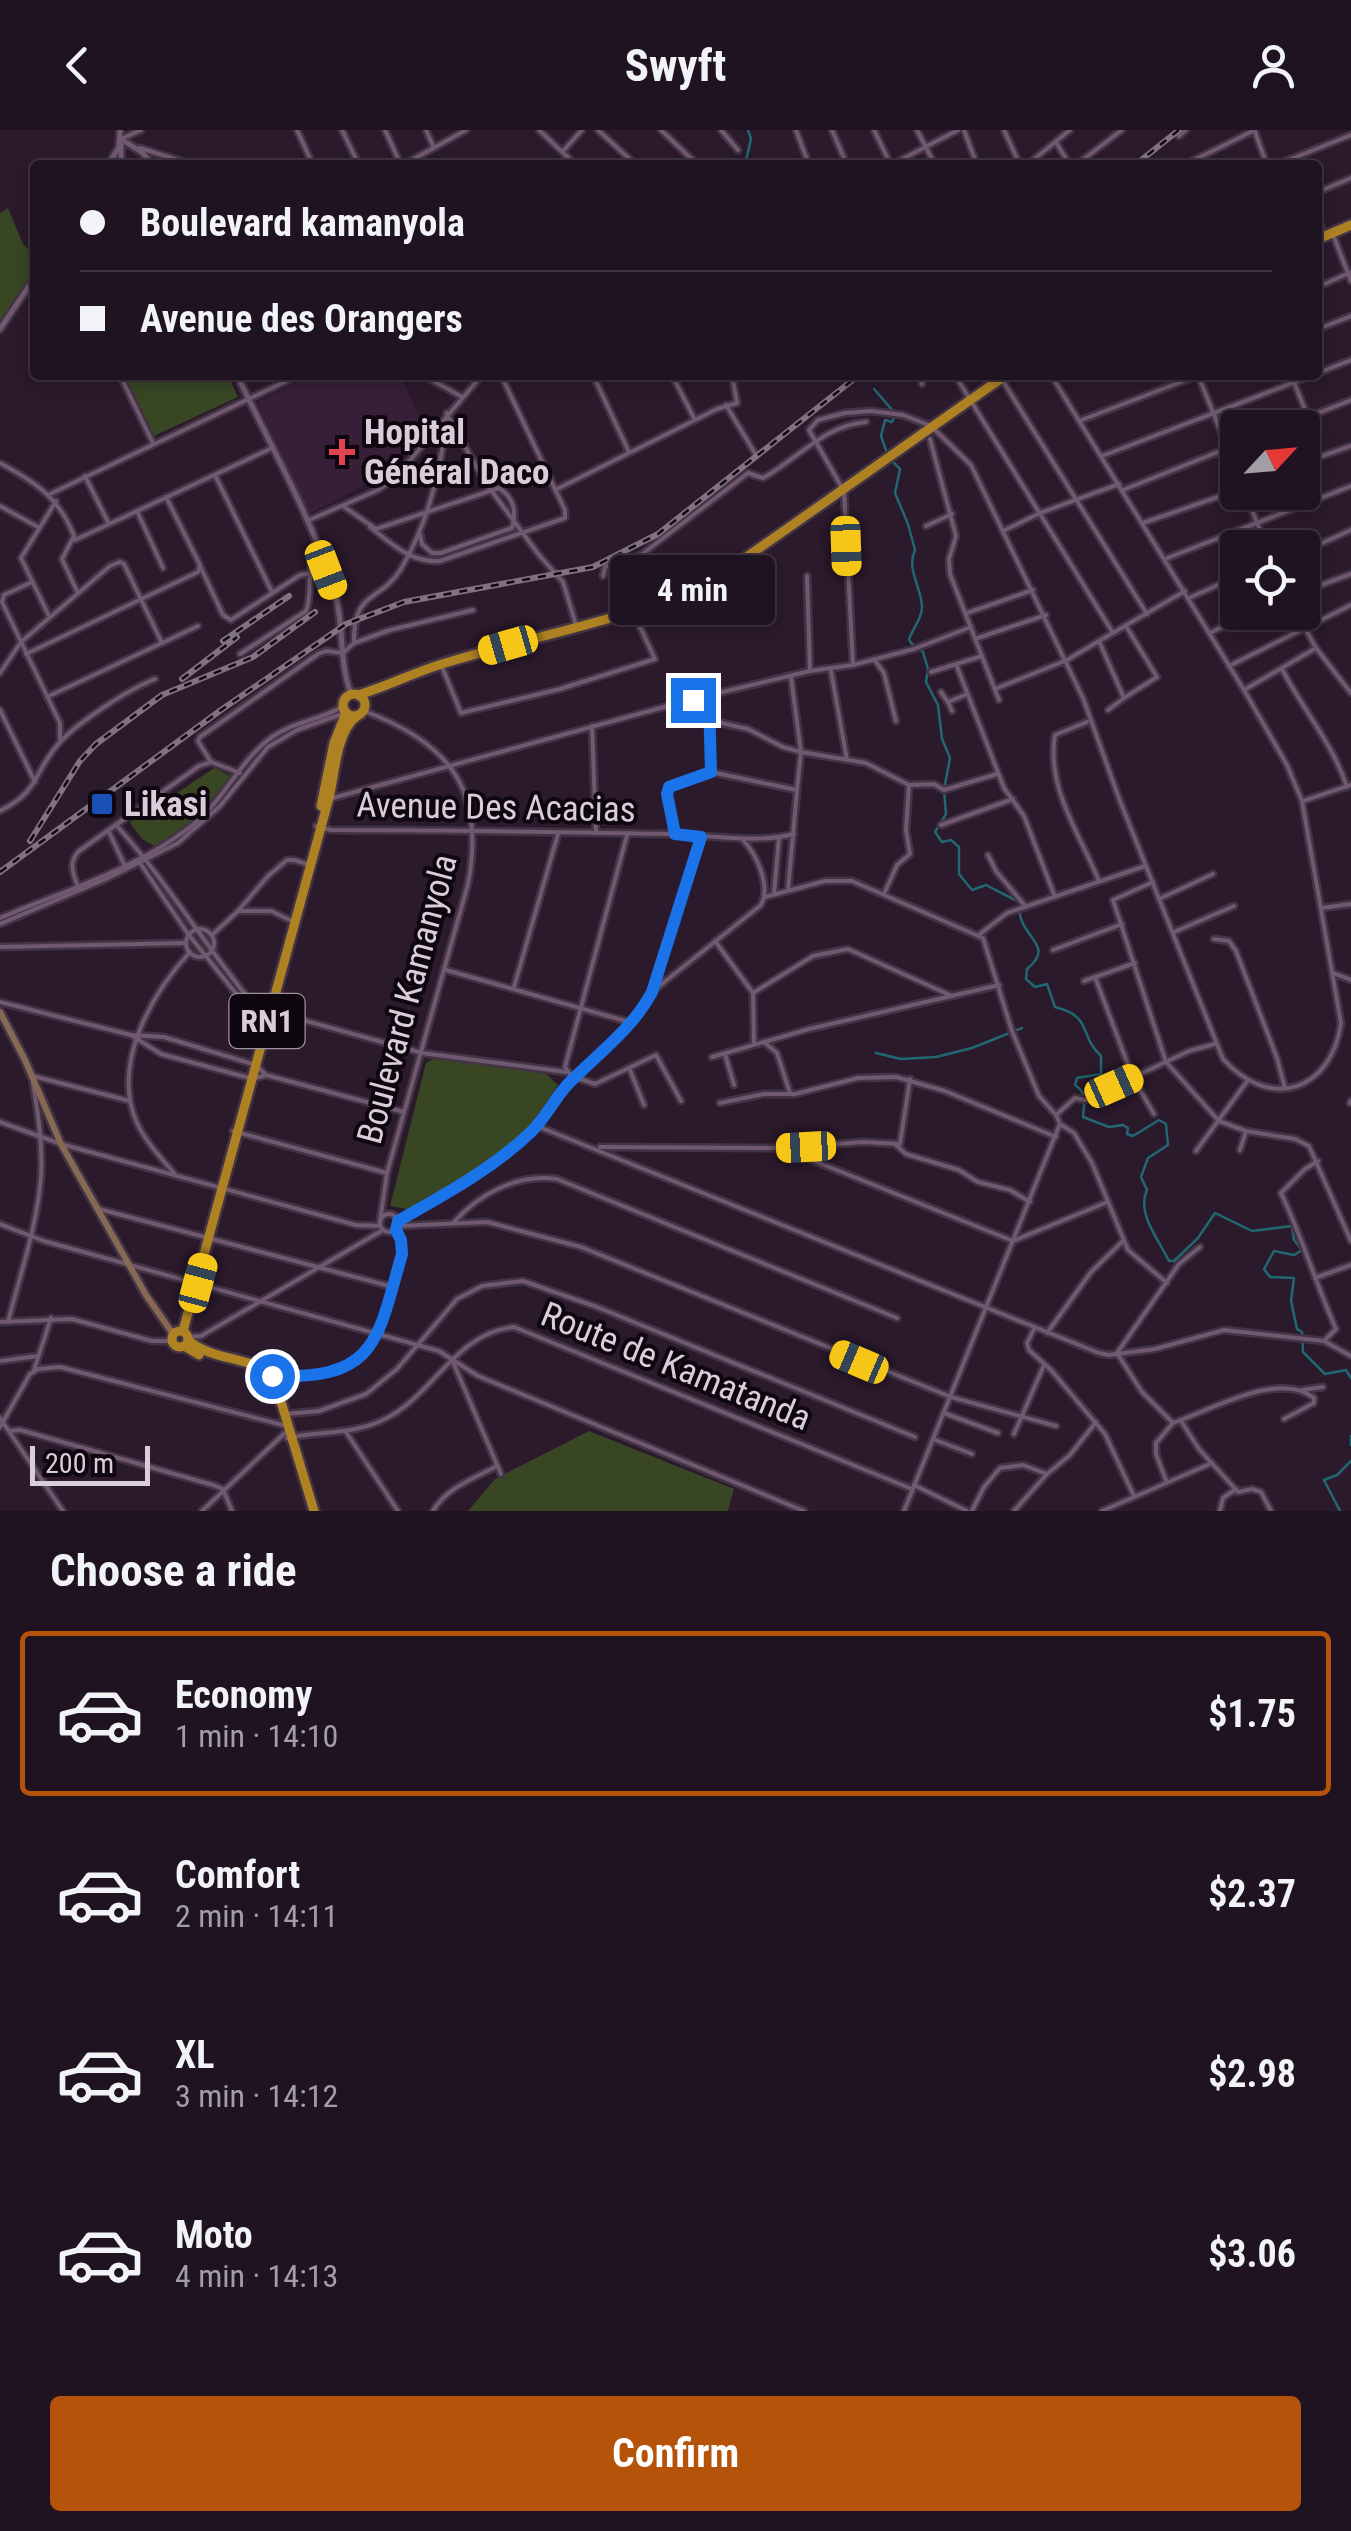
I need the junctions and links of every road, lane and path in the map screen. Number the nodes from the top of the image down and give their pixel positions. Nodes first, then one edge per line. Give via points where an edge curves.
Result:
1 (120, 130) edge
2 (142, 130) edge
3 (296, 130) edge
4 (342, 130) edge
5 (384, 130) edge
6 (426, 130) edge
7 (465, 130) edge
8 (539, 130) edge
9 (582, 130) edge
10 (598, 130) edge
11 (661, 130) edge
12 (721, 130) edge
13 (796, 130) edge
14 (832, 130) edge
15 (874, 130) edge
16 (917, 130) edge
17 (961, 130) edge
18 (1004, 130) edge
19 (1058, 130) edge
20 (1070, 130) edge
21 (1122, 130) edge
22 (1186, 130) edge
23 (1255, 130) edge
24 (1351, 135) edge
25 (1179, 136) dead end
26 (1062, 137) junction
27 (122, 139) junction
28 (1056, 143) junction
29 (136, 147) junction
30 (434, 148) junction
31 (926, 148) junction
32 (738, 150) dead end
33 (563, 151) junction
34 (111, 160) edge
35 (121, 160) edge
36 (148, 160) edge
37 (178, 160) edge
38 (311, 160) edge
39 (357, 160) edge
40 (399, 160) edge
41 (411, 160) edge
42 (571, 160) edge
43 (631, 160) edge
44 (693, 160) edge
45 (808, 160) edge
46 (845, 160) edge
47 (889, 160) edge
48 (901, 160) edge
49 (932, 160) edge
50 (975, 160) edge
51 (1020, 160) edge
52 (1030, 160) edge
53 (1069, 160) edge
54 (1080, 160) edge
55 (1194, 160) edge
56 (1265, 160) edge
57 (1288, 160) edge
58 (1351, 178) edge
59 (1322, 190) edge
60 (1351, 225) edge
61 (1325, 236) edge
62 (1350, 273) edge
63 (1351, 281) edge
64 (30, 285) edge
65 (1322, 286) edge
66 (1351, 316) edge
67 (1322, 327) edge
68 (0, 329) edge
69 (1351, 360) edge
70 (1322, 371) edge
71 (122, 380) edge
72 (239, 380) edge
73 (287, 380) edge
74 (432, 380) edge
75 (477, 380) edge
76 (503, 380) edge
77 (596, 380) edge
78 (674, 380) edge
79 (733, 380) edge
80 (921, 380) edge
81 (958, 380) edge
82 (999, 380) edge
83 (1005, 380) edge
84 (1054, 380) edge
85 (1185, 380) edge
86 (1200, 380) edge
87 (1287, 380) edge
88 (1293, 380) edge
89 (922, 384) dead end
90 (247, 397) junction
91 (462, 397) junction
92 (1351, 400) edge
93 (968, 401) junction
94 (726, 405) junction
95 (1305, 410) edge
96 (1212, 412) junction
97 (1320, 412) edge
98 (447, 413) junction
99 (694, 420) junction
100 (1079, 421) junction
101 (866, 422) dead end
102 (931, 426) junction
103 (1220, 433) edge
104 (930, 439) dead end
105 (813, 442) junction
106 (153, 444) junction
107 (1351, 446) edge
108 (272, 448) junction
109 (1220, 451) edge
110 (630, 454) junction
111 (756, 456) dead end
112 (1102, 456) junction
113 (1320, 457) edge
114 (0, 463) edge
115 (215, 475) junction
116 (85, 476) junction
117 (1118, 484) junction
118 (1351, 486) edge
119 (492, 490) junction
120 (555, 490) junction
121 (1122, 490) junction
122 (844, 491) junction
123 (50, 494) junction
124 (1220, 496) edge
125 (166, 497) junction
126 (56, 501) junction
127 (1075, 501) junction
128 (0, 506) edge
129 (343, 506) junction
130 (137, 510) junction
131 (1253, 510) edge
132 (1040, 513) junction
133 (422, 514) junction
134 (952, 514) junction
135 (515, 519) junction
136 (306, 521) junction
137 (109, 524) junction
138 (1142, 524) junction
139 (1259, 524) junction
140 (926, 526) dead end
141 (370, 527) junction
142 (38, 528) junction
143 (1261, 530) edge
144 (1351, 530) edge
145 (1001, 532) junction
146 (419, 533) junction
147 (524, 533) junction
148 (74, 540) junction
149 (1320, 544) edge
150 (319, 550) junction
151 (408, 556) junction
152 (1164, 559) junction
153 (200, 565) junction
154 (163, 568) dead end
155 (311, 573) junction
156 (1351, 574) edge
157 (603, 576) dead end
158 (807, 576) dead end
159 (32, 582) junction
160 (1220, 584) edge
161 (1320, 585) edge
162 (1033, 590) junction
163 (1185, 591) junction
164 (77, 592) junction
165 (272, 593) junction
166 (1, 598) edge
167 (142, 598) junction
168 (1189, 598) junction
169 (1351, 605) edge
170 (473, 610) dead end
171 (632, 610) junction
172 (966, 614) junction
173 (1147, 614) junction
174 (1046, 615) junction
175 (49, 616) junction
176 (1320, 620) edge
177 (198, 626) dead end
178 (576, 626) junction
179 (1126, 626) junction
180 (971, 627) junction
181 (1220, 627) edge
182 (1298, 630) edge
183 (1306, 630) edge
184 (1210, 632) junction
185 (1114, 633) junction
186 (975, 638) junction
187 (1100, 641) junction
188 (20, 642) junction
189 (162, 643) junction
190 (354, 643) junction
191 (1316, 648) junction
192 (343, 653) junction
193 (26, 654) junction
194 (240, 654) dead end
195 (982, 656) junction
196 (874, 659) junction
197 (1067, 660) junction
198 (440, 664) junction
199 (956, 664) junction
200 (853, 665) junction
201 (1230, 666) junction
202 (1282, 668) junction
203 (830, 669) junction
204 (810, 671) junction
205 (0, 672) edge
206 (931, 672) dead end
207 (790, 677) junction
208 (155, 679) dead end
209 (390, 684) junction
210 (994, 689) junction
211 (1244, 690) junction
212 (941, 692) dead end
213 (1351, 693) edge
214 (354, 694) junction
215 (965, 695) junction
216 (47, 697) junction
217 (708, 697) junction
218 (1124, 698) junction
219 (999, 700) dead end
220 (948, 702) junction
221 (0, 710) edge
222 (344, 710) junction
223 (1108, 710) dead end
224 (362, 711) junction
225 (952, 711) dead end
226 (709, 720) junction
227 (896, 721) dead end
228 (1089, 722) junction
229 (592, 726) junction
230 (59, 743) junction
231 (801, 752) junction
232 (847, 760) junction
233 (211, 762) junction
234 (450, 766) junction
235 (711, 772) junction
236 (998, 773) junction
237 (242, 774) junction
238 (36, 783) junction
239 (909, 785) junction
240 (1349, 786) edge
241 (796, 790) junction
242 (326, 798) junction
243 (1013, 799) junction
244 (1302, 801) junction
245 (0, 812) edge
246 (942, 825) dead end
247 (117, 826) junction
248 (319, 826) junction
249 (473, 830) junction
250 (109, 832) junction
251 (596, 833) junction
252 (558, 834) junction
253 (675, 834) junction
254 (794, 834) junction
255 (627, 835) junction
256 (701, 837) junction
257 (742, 838) junction
258 (779, 838) junction
259 (988, 854) dead end
260 (145, 857) junction
261 (138, 861) junction
262 (308, 865) junction
263 (126, 866) junction
264 (1146, 866) junction
265 (1213, 874) dead end
266 (1100, 880) junction
267 (1152, 882) junction
268 (78, 888) junction
269 (788, 890) junction
270 (774, 894) junction
271 (884, 894) junction
272 (765, 897) junction
273 (1055, 898) junction
274 (1160, 899) junction
275 (1351, 904) edge
276 (1234, 906) dead end
277 (1024, 908) junction
278 (1322, 908) junction
279 (238, 911) junction
280 (290, 920) junction
281 (0, 921) edge
282 (1122, 924) junction
283 (194, 930) junction
284 (1172, 932) junction
285 (188, 934) junction
286 (212, 935) junction
287 (979, 935) junction
288 (1214, 938) dead end
289 (715, 941) junction
290 (186, 943) junction
291 (0, 947) edge
292 (1053, 950) dead end
293 (211, 951) junction
294 (190, 952) junction
295 (204, 956) junction
296 (1135, 964) junction
297 (446, 970) junction
298 (1334, 973) junction
299 (1095, 977) junction
300 (1351, 978) edge
301 (1084, 981) dead end
302 (999, 985) junction
303 (514, 987) junction
304 (652, 992) junction
305 (754, 993) junction
306 (952, 996) junction
307 (0, 1002) edge
308 (18, 1006) junction
309 (580, 1008) junction
310 (2, 1015) edge
311 (265, 1021) junction
312 (631, 1023) junction
313 (138, 1038) junction
314 (764, 1042) junction
315 (754, 1044) junction
316 (1215, 1044) junction
317 (422, 1053) junction
318 (725, 1054) junction
319 (712, 1057) dead end
320 (1166, 1062) junction
321 (254, 1064) junction
322 (630, 1070) junction
323 (566, 1072) junction
324 (266, 1075) junction
325 (31, 1076) junction
326 (576, 1076) junction
327 (250, 1078) junction
328 (1133, 1078) junction
329 (910, 1079) junction
330 (1248, 1080) junction
331 (734, 1085) dead end
332 (1285, 1088) junction
333 (791, 1094) junction
334 (130, 1101) junction
335 (682, 1101) dead end
336 (720, 1103) dead end
337 (644, 1105) dead end
338 (404, 1112) junction
339 (1154, 1114) dead end
340 (1056, 1115) junction
341 (1219, 1121) junction
342 (0, 1122) edge
343 (1060, 1124) junction
344 (537, 1126) junction
345 (235, 1131) junction
346 (1246, 1131) junction
347 (41, 1137) junction
348 (1056, 1137) junction
349 (61, 1144) junction
350 (895, 1144) junction
351 (596, 1147) junction
352 (782, 1148) junction
353 (1240, 1150) dead end
354 (1196, 1151) dead end
355 (158, 1154) junction
356 (1318, 1160) junction
357 (149, 1169) junction
358 (174, 1173) junction
359 (387, 1173) junction
360 (220, 1188) junction
361 (1030, 1202) junction
362 (1107, 1202) junction
363 (99, 1209) junction
364 (454, 1222) junction
365 (0, 1224) edge
366 (381, 1225) junction
367 (397, 1225) junction
368 (30, 1236) junction
369 (208, 1236) junction
370 (1123, 1240) junction
371 (1014, 1241) junction
372 (1351, 1241) edge
373 (1200, 1247) dead end
374 (129, 1265) junction
375 (1351, 1265) edge
376 (319, 1267) junction
377 (1315, 1278) junction
378 (195, 1282) junction
379 (1167, 1284) junction
380 (392, 1287) junction
381 (260, 1300) junction
382 (986, 1308) junction
383 (51, 1318) junction
384 (897, 1318) dead end
385 (0, 1322) edge
386 (8, 1322) junction
387 (1034, 1328) junction
388 (379, 1333) junction
389 (1047, 1334) junction
390 (181, 1337) junction
391 (1324, 1342) junction
392 (418, 1344) junction
393 (1117, 1353) junction
394 (38, 1356) junction
395 (1351, 1356) edge
396 (451, 1358) junction
397 (0, 1362) edge
398 (1044, 1364) junction
399 (34, 1370) junction
400 (269, 1375) junction
401 (1324, 1387) dead end
402 (1302, 1390) junction
403 (950, 1397) junction
404 (944, 1413) junction
405 (1020, 1418) junction
406 (1284, 1419) dead end
407 (3, 1420) edge
408 (1181, 1420) junction
409 (1096, 1422) junction
410 (1173, 1424) junction
411 (1056, 1426) dead end
412 (0, 1427) edge
413 (287, 1430) junction
414 (10, 1431) junction
415 (346, 1432) junction
416 (998, 1433) dead end
417 (1014, 1434) dead end
418 (915, 1437) dead end
419 (934, 1439) junction
420 (972, 1454) dead end
421 (1212, 1463) junction
422 (497, 1466) junction
423 (501, 1474) dead end
424 (1046, 1474) junction
425 (1168, 1483) junction
426 (913, 1487) junction
427 (223, 1489) junction
428 (1236, 1489) junction
429 (1134, 1496) junction
430 (63, 1511) edge
431 (202, 1511) edge
432 (232, 1511) edge
433 (311, 1511) edge
434 (398, 1511) edge
435 (432, 1511) edge
436 (804, 1511) edge
437 (904, 1511) edge
438 (970, 1511) edge
439 (1014, 1511) edge
440 (1102, 1511) edge
441 (1220, 1511) edge
442 (1271, 1511) edge

1 - 27 street
2 - 27 street
3 - 38 street
4 - 39 street
5 - 40 street
6 - 30 street
7 - 30 street
8 - 33 street
9 - 33 street
10 - 43 street
11 - 44 street
12 - 32 street
13 - 45 street
14 - 46 street
15 - 47 street
16 - 31 street
17 - 31 street
17 - 50 street
18 - 51 street
19 - 26 street
20 - 26 street
21 - 54 street
22 - 25 street
23 - 55 street
23 - 56 street
24 - 57 street
26 - 28 street
27 - 29 street
27 - 34 street
27 - 35 street
28 - 52 street
28 - 53 street
29 - 36 street
29 - 37 street
30 - 41 street
31 - 48 street
31 - 49 street
33 - 42 street
58 - 59 street
60 - 61 highway
61 - 62 street
62 - 63 street
62 - 65 street
64 - 68 street
66 - 67 street
69 - 70 street
71 - 106 street
72 - 90 street
73 - 90 street
74 - 91 street
75 - 91 street
76 - 120 street
77 - 110 street
78 - 99 street
79 - 94 street via 738,403
80 - 89 street
81 - 93 street
82 - 93 highway, RN1
83 - 127 street
84 - 100 street
85 - 100 street
86 - 96 street
87 - 96 street
88 - 95 street
90 - 106 street
90 - 108 street
91 - 98 street
92 - 97 street
93 - 102 highway, RN1
93 - 132 street
94 - 99 street
94 - 111 street
96 - 103 street
96 - 112 street
98 - 119 street
98 - 129 street via 394,478
98 - 133 street via 441,465
99 - 110 street
100 - 112 street
101 - 105 street
102 - 105 street via 887,412 845,413 815,422 808,432
102 - 122 highway, RN1
102 - 145 street via 971,465
104 - 134 street
105 - 122 street
105 - 157 street via 763,478 748,473 642,556 605,568
106 - 116 street
107 - 113 street
108 - 115 street
108 - 136 street
109 - 121 street
110 - 120 street
112 - 117 street
114 - 123 street
115 - 125 street
115 - 165 street
116 - 123 street
116 - 137 street
117 - 121 street
117 - 127 street
118 - 139 street
119 - 133 street
119 - 135 street
119 - 135 street via 508,494
120 - 147 street via 565,518
121 - 138 street
122 - 171 highway, RN1 via 711,582
122 - 200 street
123 - 126 street
124 - 138 street
125 - 130 street
125 - 153 street
126 - 142 street
126 - 148 street
127 - 132 street
127 - 173 street
128 - 142 street
129 - 136 street
129 - 141 street
130 - 137 street
130 - 154 street
131 - 139 street
132 - 145 street
132 - 185 street
133 - 141 street
133 - 146 street
134 - 140 street
134 - 172 street via 950,574
135 - 146 street via 512,528 442,553 432,553
135 - 147 street
136 - 150 street
137 - 148 street
138 - 152 street
139 - 143 street
139 - 152 street
141 - 151 street
142 - 159 street via 21,558
144 - 149 street
145 - 162 street
146 - 151 street
147 - 151 street via 440,562
147 - 178 street via 563,582
148 - 164 street via 62,559
150 - 155 street
150 - 192 street via 334,588
151 - 190 street via 398,574 364,600
152 - 163 street
153 - 165 street via 231,620
153 - 167 street via 198,572
155 - 165 street
155 - 194 street via 306,611
156 - 161 street
158 - 204 street
159 - 166 street
159 - 175 street
160 - 168 street
162 - 172 street
162 - 174 street
163 - 168 street
163 - 173 street
164 - 167 street via 120,562
164 - 175 street
166 - 188 street
167 - 189 street
167 - 193 street
168 - 184 street
169 - 176 street
170 - 190 street
171 - 178 highway, RN1
171 - 198 street via 655,659 560,689 461,713
172 - 180 street
173 - 179 street
174 - 186 street
174 - 197 street
175 - 188 street
177 - 189 street
178 - 198 highway, RN1
179 - 185 street
179 - 218 street via 1157,677
180 - 186 street
180 - 196 street
181 - 184 street
182 - 201 street
183 - 191 street
184 - 201 street
185 - 187 street
186 - 195 street
187 - 197 street
187 - 218 street
188 - 193 street
188 - 205 street
189 - 216 street
190 - 192 street
191 - 202 street
191 - 213 street
192 - 214 street
192 - 233 street via 318,654 200,737
193 - 216 street
195 - 199 street
195 - 210 street
196 - 200 street
196 - 227 street
197 - 210 street
197 - 228 street
198 - 209 highway, RN1
199 - 206 street
199 - 215 street
200 - 203 street
201 - 211 street
202 - 211 street
202 - 240 street
203 - 204 street
203 - 232 street
204 - 207 street
207 - 217 street
207 - 231 street
208 - 230 street
209 - 214 highway, RN1
209 - 224 highway, RN1
210 - 219 street
211 - 244 street
212 - 220 street
214 - 222 highway
214 - 224 highway
215 - 220 street
215 - 236 street
216 - 230 street via 60,722
217 - 226 street
217 - 229 street
218 - 223 street
220 - 225 street
221 - 238 street
222 - 224 highway
222 - 237 street via 273,736
222 - 242 highway, RN1
224 - 234 street, Boulevard Kamanyola via 421,738
224 - 242 highway, RN1 via 346,726
226 - 231 street
226 - 235 street
228 - 264 street
228 - 266 street via 1055,735 1052,766
229 - 234 street
229 - 251 street
230 - 238 street
231 - 232 street
231 - 241 street
232 - 239 street
233 - 237 street
233 - 247 street
234 - 242 street
234 - 249 street, Boulevard Kamanyola
235 - 241 street
235 - 253 street via 669,787
236 - 239 street via 944,790
236 - 243 street
237 - 260 street via 208,815
238 - 245 street
239 - 271 street via 910,854
240 - 244 street
241 - 254 street
242 - 248 highway, RN1
243 - 246 street
243 - 273 street
244 - 278 street
247 - 250 street
247 - 260 street
248 - 249 street, Avenue Des Acacias
248 - 262 highway, RN1
249 - 252 street, Avenue Des Acacias
249 - 297 street, Boulevard Kamanyola via 468,884
250 - 263 street
250 - 268 street via 72,858
251 - 252 street, Avenue Des Acacias
251 - 255 street, Avenue Des Acacias
252 - 303 street
253 - 255 street, Avenue Des Acacias
253 - 256 street, Avenue Des Acacias
254 - 258 street, Avenue Des Acacias
254 - 269 street
255 - 309 street
256 - 257 street, Avenue Des Acacias
256 - 304 street
257 - 258 street, Avenue Des Acacias
257 - 272 street via 755,857
258 - 270 street
259 - 277 street
260 - 261 street
260 - 283 street
261 - 263 street
261 - 285 street
262 - 279 street via 288,860
262 - 280 highway, RN1
262 - 311 highway, RN1
263 - 268 street
264 - 266 street
264 - 267 street
265 - 274 street
266 - 273 street
267 - 274 street
267 - 282 street via 1116,897
268 - 281 street
269 - 270 street
269 - 271 street via 839,879
270 - 272 street
271 - 287 street
272 - 289 street
273 - 277 street
274 - 284 street
275 - 278 street
276 - 284 street
277 - 287 street
278 - 298 street
279 - 280 street via 271,910
279 - 286 street
280 - 311 highway, RN1
282 - 292 street
282 - 296 street
283 - 285 street
283 - 286 street
283 - 293 street
284 - 316 street
285 - 290 street
285 - 295 street
286 - 293 street
287 - 302 street
288 - 332 street via 1236,951
289 - 304 street
289 - 305 street
290 - 291 street
290 - 294 street
293 - 295 street
293 - 311 street
294 - 295 street
294 - 313 street via 162,986
295 - 311 street
296 - 299 street
296 - 320 street
297 - 303 street
297 - 317 street, Boulevard Kamanyola
298 - 300 street
298 - 332 street via 1340,1023 1335,1050 1317,1076
299 - 301 street
299 - 328 street
302 - 306 street
302 - 340 street via 1039,1096
303 - 309 street
304 - 312 street
305 - 306 street via 812,956 848,949
305 - 315 street
306 - 314 street
307 - 308 street
308 - 310 street
308 - 313 street
309 - 312 street
309 - 323 street
310 - 325 main road
311 - 317 street
311 - 321 highway, RN1
312 - 326 street
313 - 321 street via 164,1037
313 - 327 street via 161,1054
313 - 334 street
314 - 315 street
314 - 333 street via 777,1053
315 - 318 street
316 - 320 street
316 - 330 street
317 - 323 street
317 - 338 street, Boulevard Kamanyola
318 - 319 street
318 - 331 street
320 - 328 street
320 - 341 street
321 - 324 street
321 - 327 highway, RN1
322 - 326 street via 595,1084
322 - 335 street via 656,1055
322 - 337 street
323 - 326 street
324 - 327 street
324 - 338 street
325 - 334 street
325 - 347 street
325 - 349 main road
326 - 344 street
327 - 345 highway, RN1
328 - 339 street
328 - 340 street via 1085,1100 1075,1098
329 - 333 street via 858,1078
329 - 348 street
329 - 350 street via 902,1142
330 - 332 street
330 - 341 street
333 - 336 street
334 - 355 street
338 - 359 street, Boulevard Kamanyola
340 - 343 street
341 - 346 street
341 - 354 street
342 - 347 street
343 - 348 street
343 - 362 street via 1092,1163
344 - 351 street
344 - 367 street
345 - 359 street
345 - 360 highway, RN1
346 - 353 street
346 - 356 street via 1304,1143
347 - 349 street
347 - 368 street
348 - 361 street
349 - 357 street
349 - 363 main road
350 - 352 street
350 - 361 street
351 - 352 street
351 - 382 street
352 - 371 street
355 - 357 street
355 - 358 street
356 - 372 street
356 - 377 street via 1282,1193
357 - 358 street
358 - 360 street
359 - 366 street, Boulevard Kamanyola
360 - 366 street via 356,1225
360 - 369 highway, RN1
361 - 371 street
362 - 370 street
362 - 371 street
363 - 369 street
363 - 374 main road
364 - 367 street
364 - 384 street via 508,1184 557,1179
364 - 403 street via 487,1222 582,1247
365 - 368 street
366 - 367 street via 389,1232
366 - 367 street via 390,1214
366 - 376 street
367 - 380 street via 402,1254
368 - 374 street
368 - 386 street
369 - 376 street
369 - 378 highway, RN1
370 - 379 street
370 - 389 street
371 - 382 street
373 - 379 street
374 - 378 street
374 - 390 main road
375 - 377 street
376 - 380 street
376 - 381 street
377 - 391 street via 1336,1329
378 - 381 street
378 - 390 highway, RN1
379 - 393 street
380 - 388 street
381 - 388 street
381 - 390 street via 202,1336
382 - 387 street
382 - 403 street
383 - 386 street
383 - 390 street via 152,1340
383 - 394 street
385 - 386 street
387 - 389 street
387 - 398 street via 1027,1347
388 - 392 street
388 - 400 street via 337,1372
389 - 393 street
390 - 400 highway via 201,1356
391 - 393 street via 1224,1330
391 - 395 street
392 - 396 street
392 - 413 street via 366,1394
392 - 418 street via 469,1291 523,1281
393 - 410 street
394 - 397 street
394 - 399 street
396 - 415 street, Route de Kamatanda via 388,1418
396 - 422 street
396 - 426 street, Route de Kamatanda via 514,1328
396 - 436 street via 478,1376
398 - 405 street
398 - 409 street
399 - 407 street
399 - 413 street via 74,1368
400 - 413 highway
401 - 402 street
402 - 406 street via 1314,1403
402 - 408 street via 1256,1392
403 - 404 street
403 - 405 street
404 - 416 street
404 - 419 street
405 - 411 street
405 - 417 street
407 - 412 street
407 - 414 street
408 - 410 street
408 - 421 street
409 - 424 street
409 - 429 street
410 - 425 street via 1156,1443
413 - 415 street, Route de Kamatanda
413 - 427 street
413 - 433 highway
414 - 427 street
414 - 430 street
415 - 434 street
419 - 420 street
419 - 426 street
421 - 425 street
421 - 428 street
422 - 423 street
422 - 435 street via 449,1491
424 - 438 street via 1023,1465 1000,1468
424 - 439 street
425 - 429 street
426 - 437 street
426 - 438 street, Route de Kamatanda
427 - 431 street
427 - 432 street
428 - 441 street via 1222,1498
428 - 442 street via 1261,1492
429 - 440 street

